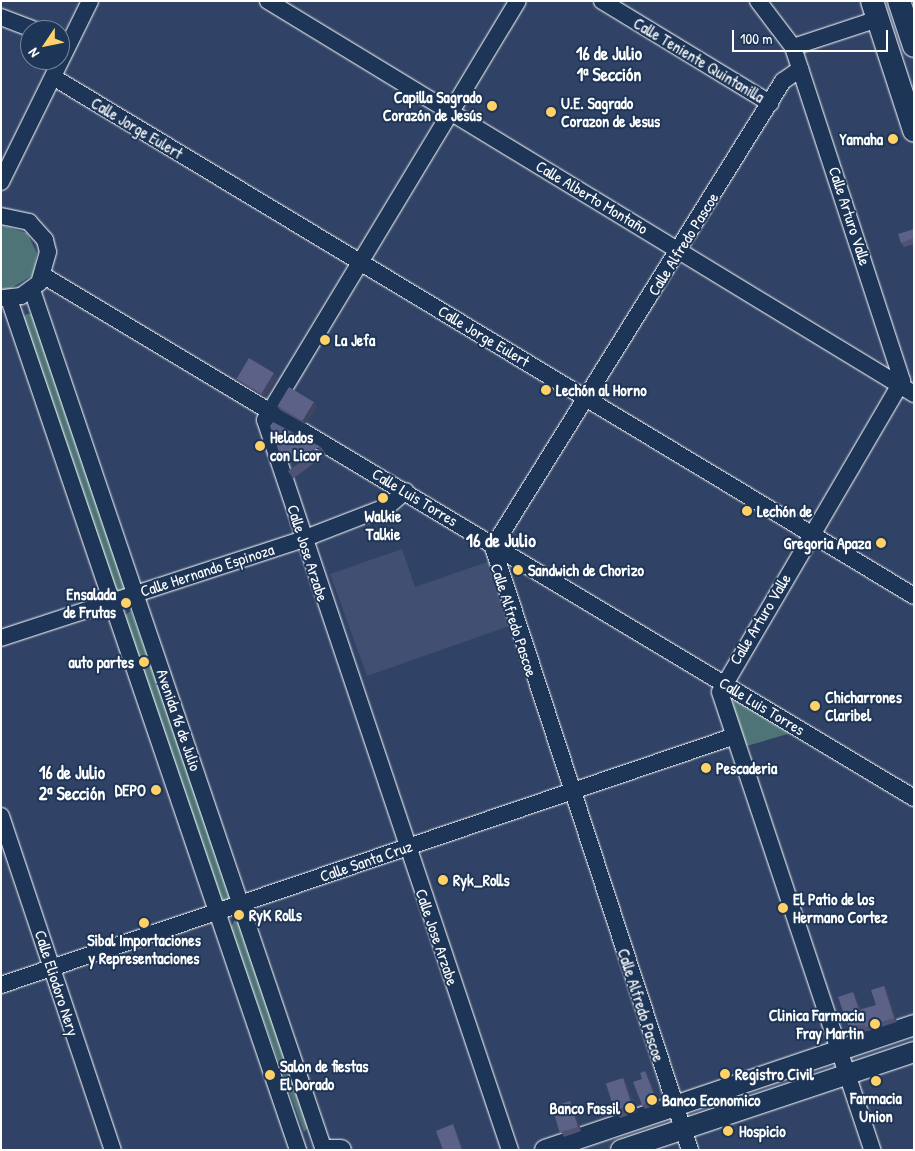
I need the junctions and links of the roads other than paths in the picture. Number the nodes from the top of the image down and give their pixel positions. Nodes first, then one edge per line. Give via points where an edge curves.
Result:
1 (3, 1) edge
2 (90, 1) edge
3 (268, 1) edge
4 (518, 1) edge
5 (602, 1) edge
6 (758, 1) edge
7 (900, 1) edge
8 (1, 9) edge
9 (876, 10) edge
10 (1, 17) edge
11 (20, 24) edge
12 (70, 33) edge
13 (914, 46) edge
14 (793, 47) junction
15 (800, 69) junction
16 (56, 70) edge
17 (54, 77) junction
18 (770, 103) junction
19 (450, 112) junction
20 (914, 130) edge
21 (1, 182) edge
22 (3, 212) edge
23 (680, 250) junction
24 (358, 262) junction
25 (44, 276) junction
26 (32, 290) junction
27 (5, 298) edge
28 (907, 390) edge
29 (587, 396) junction
30 (269, 410) junction
31 (406, 491) junction
32 (812, 533) junction
33 (303, 539) junction
34 (494, 543) junction
35 (136, 594) junction
36 (914, 596) edge
37 (112, 602) junction
38 (1, 638) edge
39 (722, 683) junction
40 (732, 737) junction
41 (572, 794) junction
42 (914, 798) edge
43 (1, 816) edge
44 (405, 846) junction
45 (243, 905) junction
46 (218, 913) junction
47 (52, 968) junction
48 (1, 984) edge
49 (914, 1025) edge
50 (840, 1050) junction
51 (914, 1052) edge
52 (847, 1073) junction
53 (675, 1106) junction
54 (683, 1129) junction
55 (113, 1150) edge
56 (298, 1150) edge
57 (325, 1150) edge
58 (341, 1150) edge
59 (510, 1150) edge
60 (545, 1150) edge
61 (621, 1150) edge
62 (690, 1150) edge
63 (872, 1150) edge

1 - 8 street
2 - 12 street
3 - 19 street, Calle Alberto Montaño
4 - 19 street
5 - 18 street, Calle Teniente Quintanilla
6 - 14 street, Calle Arturo Valle
7 - 13 highway
9 - 14 street
9 - 20 highway
10 - 11 street
14 - 15 street, Calle Arturo Valle
15 - 18 street, Calle Alfredo Pascoe via 788,75
15 - 28 street, Calle Arturo Valle
16 - 17 street
17 - 21 street
17 - 24 street, Calle Jorge Eulert
18 - 23 street, Calle Alfredo Pascoe
19 - 23 street, Calle Alberto Montaño
19 - 24 street
22 - 25 street via 29,222 45,240
23 - 28 street, Calle Alberto Montaño
23 - 29 street, Calle Alfredo Pascoe
24 - 29 street, Calle Jorge Eulert
24 - 30 street
25 - 26 street
25 - 30 street, Calle Luis Torres
26 - 27 street
26 - 35 street, Avenida 16 de Julio
27 - 37 street, Avenida 16 de Julio
28 - 32 street, Calle Arturo Valle
29 - 32 street, Calle Jorge Eulert
29 - 34 street, Calle Alfredo Pascoe
30 - 31 street, Calle Luis Torres
30 - 33 street, Calle Jose Arzabe via 266,426
31 - 33 street, Calle Hernando Espinoza via 388,506
31 - 34 street, Calle Luis Torres
32 - 36 street, Calle Jorge Eulert
32 - 39 street, Calle Arturo Valle
33 - 35 street, Calle Hernando Espinoza
33 - 44 street, Calle Jose Arzabe
34 - 39 street, Calle Luis Torres
34 - 41 street, Calle Alfredo Pascoe via 494,562
35 - 37 street, Calle Hernando Espinoza
35 - 45 street, Avenida 16 de Julio
37 - 38 street, Calle Hernando Espinoza
37 - 46 street, Avenida 16 de Julio
39 - 40 street, Calle Arturo Valle via 721,702
39 - 42 street, Calle Luis Torres
40 - 41 street, Calle Santa Cruz
40 - 50 street, Calle Arturo Valle
41 - 44 street, Calle Santa Cruz
41 - 53 street, Calle Alfredo Pascoe
43 - 47 street, Calle Eliodoro Nery
44 - 45 street, Calle Santa Cruz
44 - 59 street, Calle Jose Arzabe
45 - 46 street, Calle Santa Cruz
45 - 57 street, Avenida 16 de Julio
46 - 47 street, Calle Santa Cruz
46 - 56 street, Avenida 16 de Julio
47 - 48 street, Calle Santa Cruz
47 - 55 street, Calle Eliodoro Nery
49 - 50 main road
50 - 52 street, Calle Arturo Valle
50 - 53 main road
51 - 52 main road
52 - 54 main road
52 - 63 street, Calle Arturo Valle
53 - 54 street, Calle Alfredo Pascoe
53 - 60 main road
54 - 61 main road
54 - 62 street, Calle Alfredo Pascoe
57 - 58 main road

